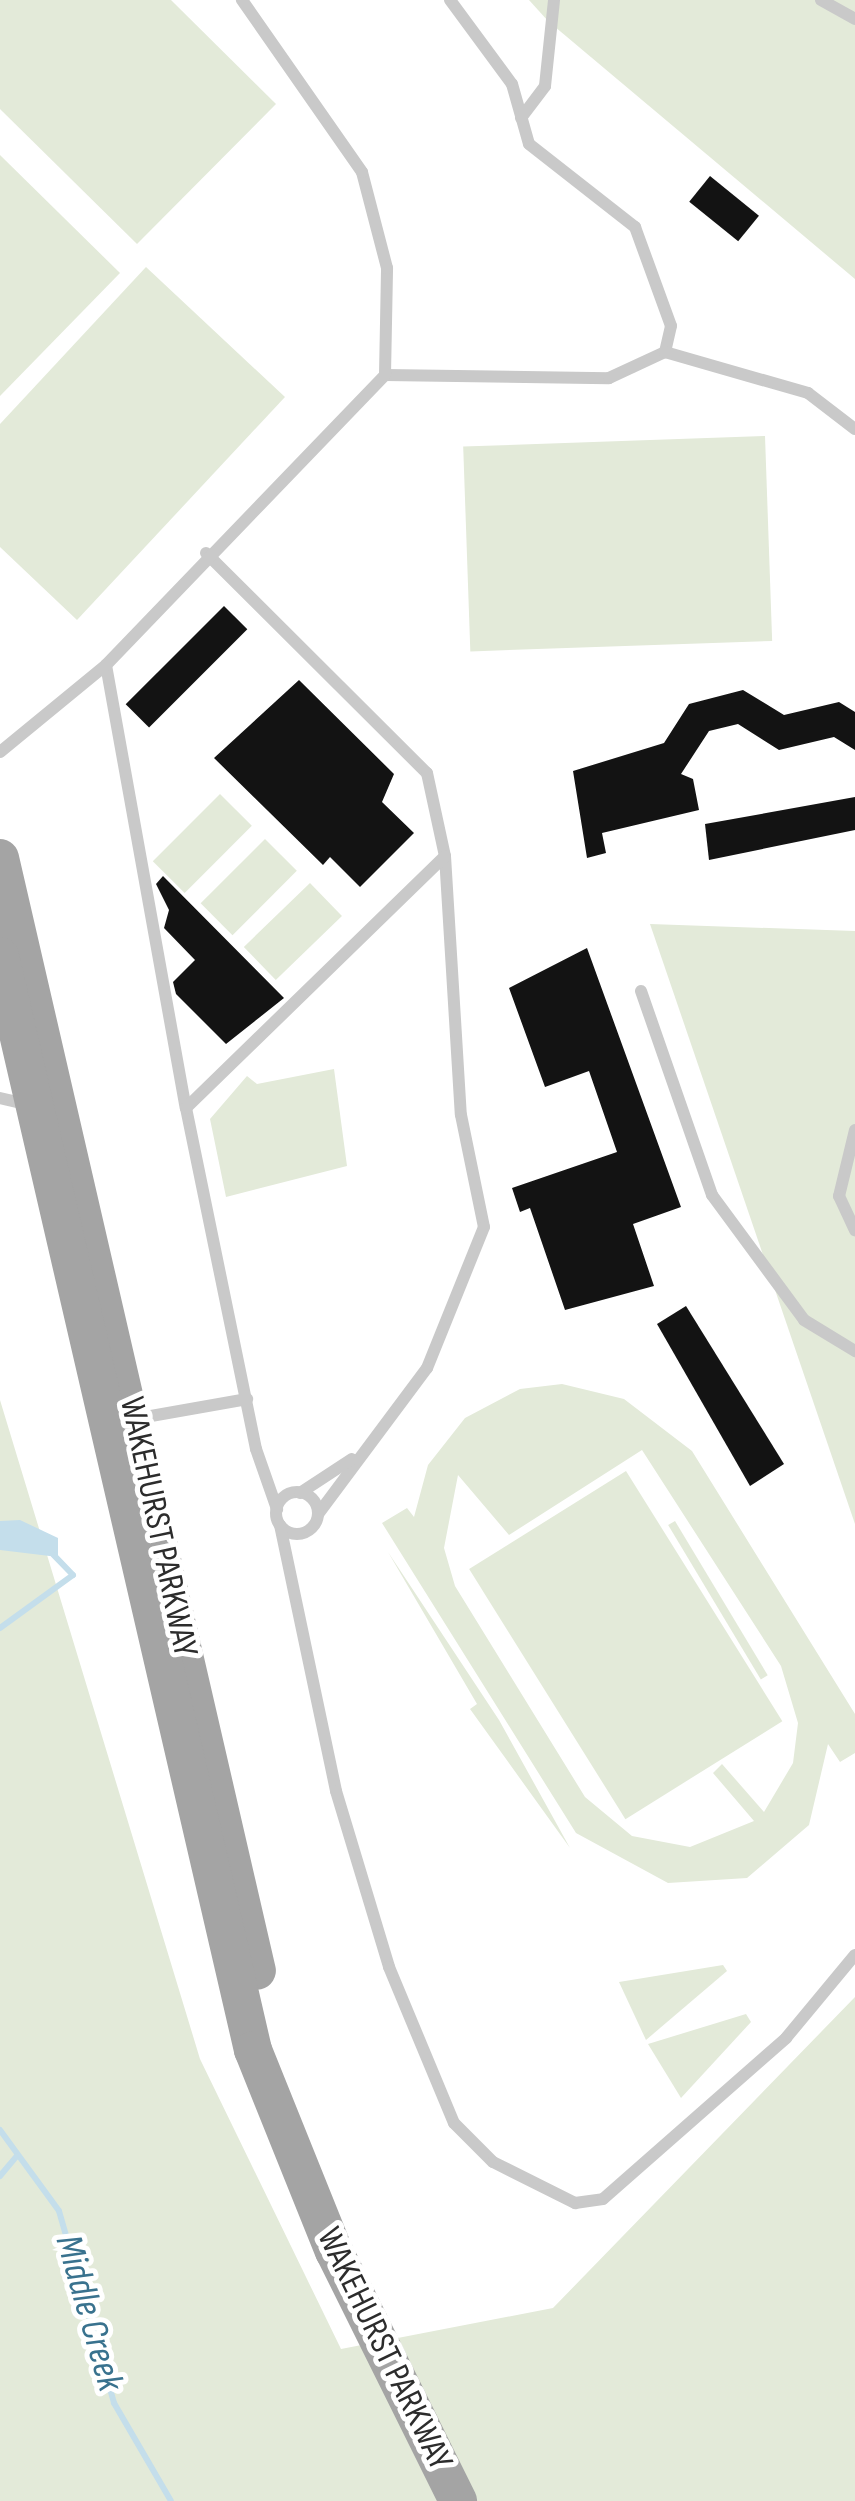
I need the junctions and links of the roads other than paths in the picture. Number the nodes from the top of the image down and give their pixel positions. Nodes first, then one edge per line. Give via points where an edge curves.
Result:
1 (242, 0) edge
2 (450, 0) edge
3 (554, 0) edge
4 (821, 0) edge
5 (855, 19) edge
6 (521, 118) junction
7 (665, 352) junction
8 (385, 375) junction
9 (855, 429) edge
10 (206, 553) junction
11 (106, 665) junction
12 (0, 752) edge
13 (445, 856) junction
14 (0, 858) edge
15 (0, 956) edge
16 (641, 990) dead end
17 (17, 1102) edge
18 (186, 1108) junction
19 (855, 1130) edge
20 (855, 1231) edge
21 (855, 1351) edge
22 (247, 1399) junction
23 (134, 1419) junction
24 (256, 1448) junction
25 (354, 1458) junction
26 (296, 1493) junction
27 (277, 1509) junction
28 (318, 1514) junction
29 (280, 1525) junction
30 (855, 1955) edge
31 (311, 2197) junction
32 (458, 2501) edge

1 - 8 lane via 362,172 387,268
2 - 6 lane via 512,84
3 - 6 lane via 549,73
4 - 5 lane
6 - 7 lane via 551,167 636,227 671,326
7 - 8 lane via 610,378
7 - 9 lane via 808,393
8 - 10 lane
10 - 11 lane
10 - 13 lane via 427,773
11 - 12 lane
11 - 18 lane
13 - 18 lane
13 - 25 lane via 454,1023 484,1227 427,1368
14 - 23 main road, WAKEHURST PARKWAY
15 - 17 main road, WAKEHURST PARKWAY
16 - 21 lane via 712,1195 804,1320
17 - 31 main road, WAKEHURST PARKWAY via 213,1902 253,2050
18 - 22 lane
19 - 20 lane via 839,1196
22 - 23 lane
22 - 24 lane
23 - 31 main road, WAKEHURST PARKWAY
24 - 26 lane
24 - 27 lane
25 - 26 lane
25 - 28 lane
26 - 27 lane
26 - 28 lane
27 - 29 lane
28 - 29 lane via 303,1533
29 - 30 lane via 336,1791 389,1967 454,2123 493,2162 576,2203 603,2199 786,2038
31 - 32 main road, WAKEHURST PARKWAY

